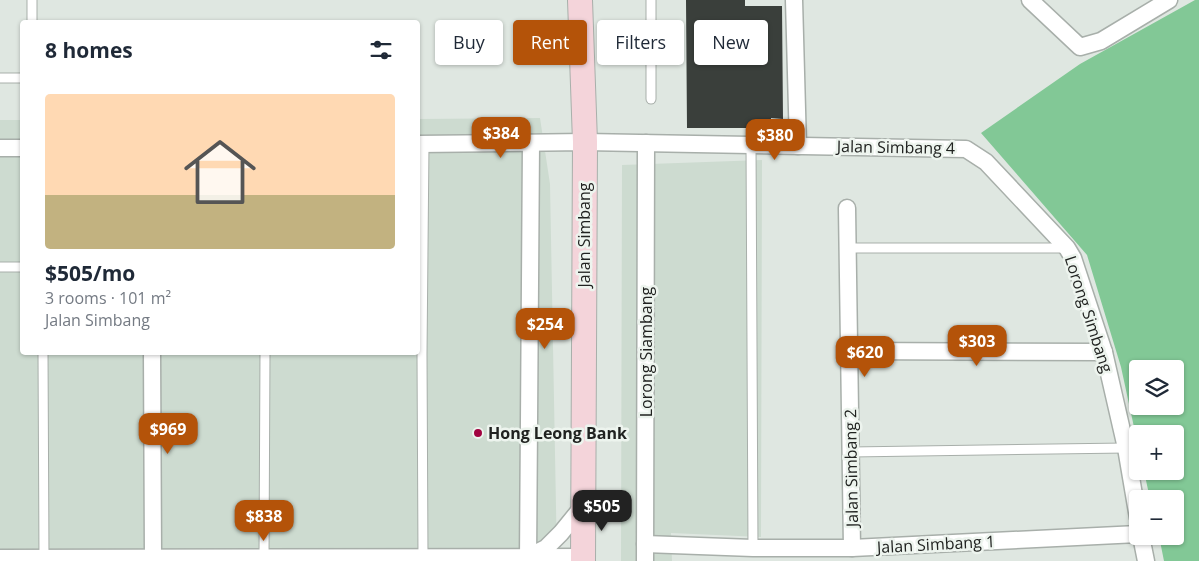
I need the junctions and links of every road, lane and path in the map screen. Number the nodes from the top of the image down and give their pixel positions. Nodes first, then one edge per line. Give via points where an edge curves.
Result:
1 (32, 0) edge
2 (580, 0) edge
3 (651, 0) edge
4 (794, 0) edge
5 (1030, 0) edge
6 (1169, 0) edge
7 (32, 20) edge
8 (0, 78) edge
9 (20, 78) edge
10 (651, 99) dead end
11 (585, 142) junction
12 (531, 143) junction
13 (646, 143) junction
14 (421, 144) edge
15 (751, 145) junction
16 (798, 146) junction
17 (0, 148) edge
18 (20, 148) edge
19 (966, 148) joint
20 (847, 208) dead end
21 (848, 248) junction
22 (1067, 248) junction
23 (0, 267) edge
24 (20, 267) edge
25 (849, 351) junction
26 (1104, 352) junction
27 (43, 355) edge
28 (152, 355) edge
29 (265, 355) edge
30 (1126, 448) junction
31 (851, 452) junction
32 (1133, 490) edge
33 (583, 506) junction
34 (1129, 534) edge
35 (645, 544) junction
36 (1143, 545) edge
37 (753, 548) junction
38 (852, 548) junction
39 (153, 557) junction
40 (423, 557) junction
41 (0, 558) edge
42 (44, 558) junction
43 (264, 558) junction
44 (194, 559) edge
45 (583, 559) edge
46 (531, 560) edge
47 (645, 561) edge
48 (1146, 561) edge

1 - 7 lane
2 - 11 street, Jalan Simbang
3 - 10 lane
4 - 16 street
5 - 6 street via 1080,47 1101,41
8 - 9 lane
11 - 12 street, Jalan Simbang 4
11 - 13 street, Jalan Simbang 4
11 - 33 street, Jalan Simbang
12 - 14 street, Jalan Simbang 4
12 - 46 street
13 - 15 street, Jalan Simbang 4
13 - 35 street, Lorong Siambang
14 - 40 lane
15 - 16 street, Jalan Simbang 4
15 - 37 lane
16 - 19 street, Jalan Simbang 4
17 - 18 street
19 - 22 street, Lorong Simbang via 986,162
20 - 21 street, Jalan Simbang 2
21 - 22 lane
21 - 25 street, Jalan Simbang 2
22 - 26 street, Lorong Simbang
23 - 24 lane
25 - 26 street
25 - 31 street, Jalan Simbang 2
26 - 30 street, Lorong Simbang
27 - 42 lane
28 - 39 street
29 - 43 lane
30 - 31 lane
30 - 32 street, Lorong Simbang
31 - 38 street, Jalan Simbang 2
33 - 45 street, Jalan Simbang
33 - 46 street via 561,533
34 - 38 street, Jalan Simbang 1
35 - 37 street, Jalan Simbang 1
35 - 47 street, Lorong Siambang
36 - 48 street
37 - 38 street, Jalan Simbang 1
39 - 42 street
39 - 44 street
40 - 43 street
40 - 46 street
41 - 42 street
43 - 44 street
45 - 46 street

